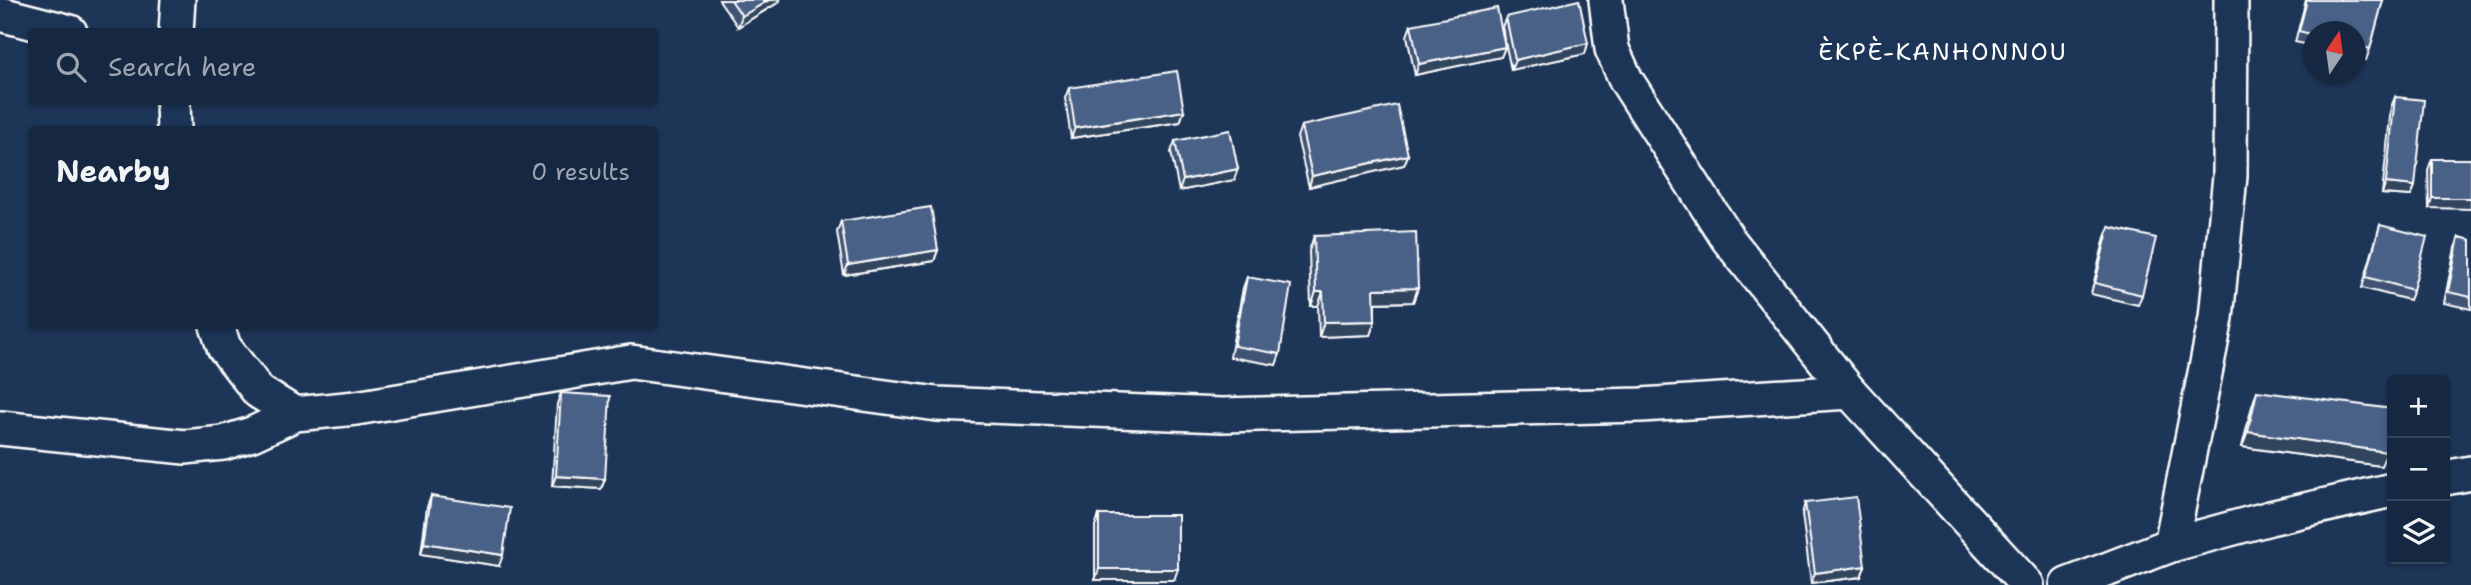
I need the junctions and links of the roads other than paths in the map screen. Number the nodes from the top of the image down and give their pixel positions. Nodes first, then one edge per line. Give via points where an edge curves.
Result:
1 (178, 0) edge
2 (1606, 0) edge
3 (2231, 0) edge
4 (0, 14) edge
5 (54, 28) edge
6 (176, 28) edge
7 (173, 105) edge
8 (174, 126) edge
9 (218, 329) edge
10 (1850, 392) junction
11 (295, 414) junction
12 (0, 428) edge
13 (2471, 472) edge
14 (2450, 477) edge
15 (2387, 491) edge
16 (2171, 545) junction
17 (2027, 585) edge
18 (2067, 585) edge

1 - 6 street
2 - 10 street via 1612,49 1626,80 1728,239
3 - 16 street via 2230,176 2216,318
4 - 5 street
7 - 8 street
9 - 11 street via 224,347 259,391
10 - 11 street via 1641,405 1222,415 937,404 631,362
10 - 17 street
11 - 12 street via 223,443 185,447
13 - 14 street
15 - 16 street
16 - 18 street

